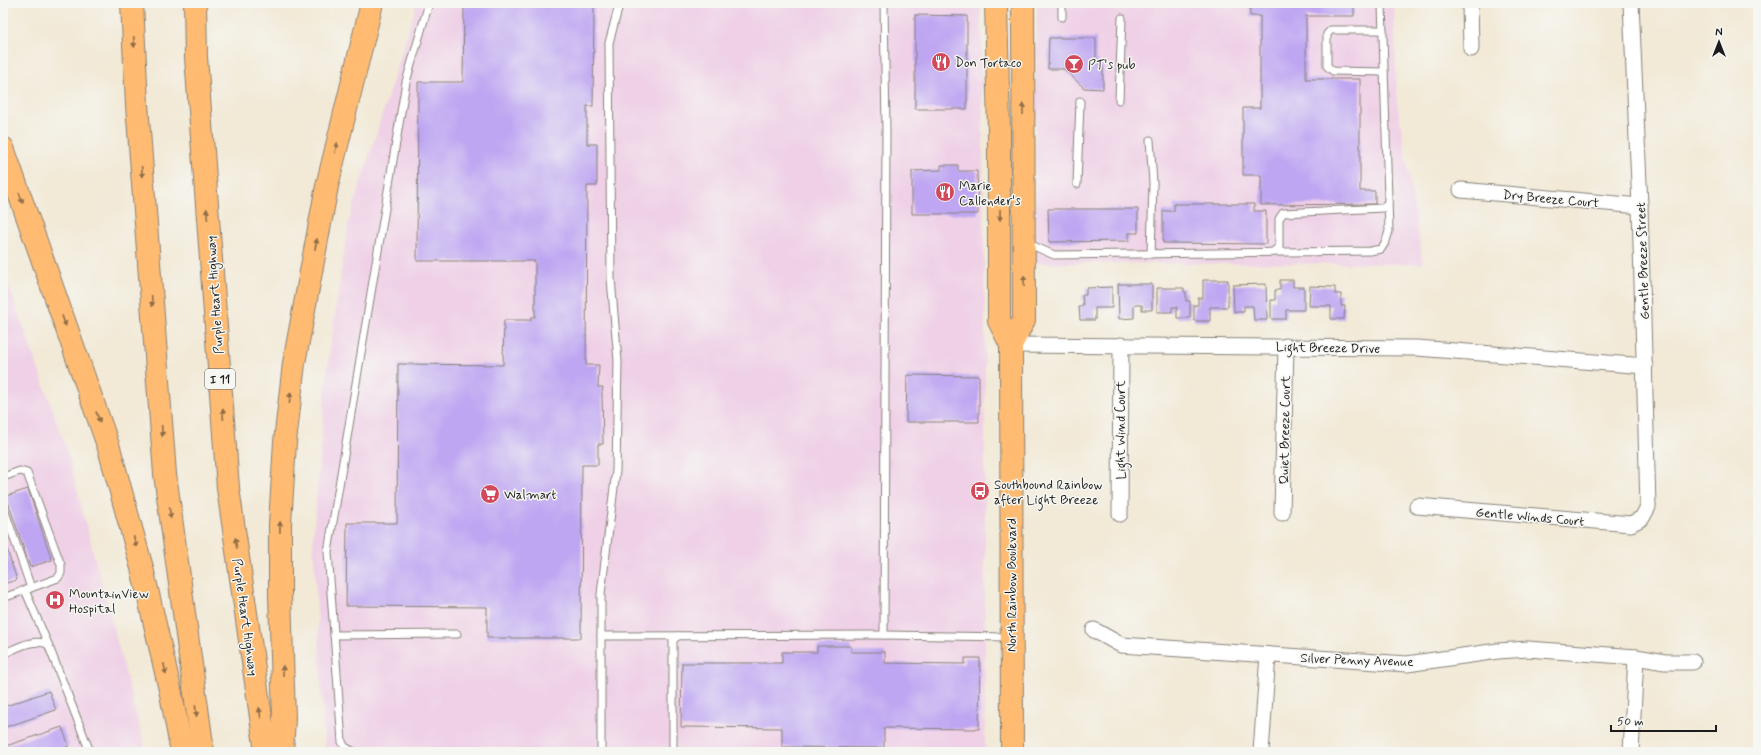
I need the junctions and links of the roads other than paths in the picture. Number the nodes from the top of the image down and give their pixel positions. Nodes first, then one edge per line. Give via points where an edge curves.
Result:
1 (132, 3) edge
2 (195, 3) edge
3 (372, 3) edge
4 (429, 3) edge
5 (622, 3) edge
6 (884, 3) edge
7 (996, 3) edge
8 (1023, 3) edge
9 (1062, 3) edge
10 (1382, 3) edge
11 (1470, 3) edge
12 (1632, 3) edge
13 (1062, 17) dead end
14 (1122, 18) dead end
15 (1383, 30) junction
16 (1471, 49) dead end
17 (1384, 72) junction
18 (1120, 100) dead end
19 (1080, 101) dead end
20 (999, 140) junction
21 (1150, 140) dead end
22 (1023, 141) junction
23 (3, 148) edge
24 (1077, 184) dead end
25 (1461, 190) dead end
26 (1388, 202) junction
27 (1640, 206) junction
28 (1023, 242) junction
29 (1273, 252) junction
30 (1151, 254) junction
31 (1121, 345) junction
32 (1011, 346) junction
33 (1286, 346) junction
34 (1645, 366) junction
35 (3, 477) edge
36 (3, 506) edge
37 (1417, 506) dead end
38 (1282, 513) dead end
39 (1120, 514) dead end
40 (1642, 518) joint
41 (28, 589) junction
42 (3, 598) edge
43 (1094, 630) dead end
44 (334, 634) junction
45 (457, 634) dead end
46 (884, 634) junction
47 (601, 636) junction
48 (678, 636) junction
49 (1012, 637) junction
50 (48, 644) junction
51 (3, 654) edge
52 (1268, 655) junction
53 (1636, 657) junction
54 (1693, 662) dead end
55 (90, 752) edge
56 (182, 752) edge
57 (203, 752) edge
58 (266, 752) edge
59 (282, 752) edge
60 (354, 752) edge
61 (601, 752) edge
62 (676, 752) edge
63 (1012, 752) edge
64 (1261, 752) edge
65 (1631, 752) edge

1 -> 57 main road via 137,104 165,474
58 -> 2 main road, Purple Heart Highway / I 11 via 228,488 196,57
59 -> 3 main road via 284,718 280,524 284,442 294,363 327,186
4 - 44 lane via 406,82 328,552
5 - 47 lane via 609,43 611,279 618,361 616,471 601,594
6 - 46 lane
7 - 20 main road, North Rainbow Boulevard
22 -> 8 main road, North Rainbow Boulevard
9 - 13 lane
10 - 15 lane
11 - 16 street
12 - 27 street, Gentle Breeze Street
14 - 18 lane
15 - 17 lane
15 - 17 lane via 1331,30 1327,34 1327,66 1333,71
17 - 26 lane
19 - 24 lane
20 - 22 main road
20 -> 32 main road, North Rainbow Boulevard via 999,321
21 - 30 lane via 1153,183
22 - 28 main road, North Rainbow Boulevard
23 -> 56 main road via 109,448 142,568
25 - 27 street, Dry Breeze Court
26 - 29 lane via 1383,208 1283,213 1279,219 1279,247
26 - 29 lane via 1389,232 1381,249
27 - 34 street, Gentle Breeze Street
28 - 30 lane via 1054,255
32 -> 28 main road, North Rainbow Boulevard via 1024,320
29 - 30 lane
31 - 32 street, Light Breeze Drive
31 - 33 street, Light Breeze Drive
31 - 39 street, Light Wind Court
32 - 49 main road, North Rainbow Boulevard
33 - 34 street, Light Breeze Drive via 1416,348
33 - 38 street, Quiet Breeze Court
34 - 40 street, Gentle Breeze Street via 1648,507
35 - 41 lane via 20,471 27,473 61,565 58,578
36 - 41 lane
37 - 40 street, Gentle Winds Court via 1631,524
41 - 42 lane
41 - 50 lane
43 - 52 street, Silver Penny Avenue via 1121,644
44 - 45 lane
44 - 60 lane via 342,742
46 - 48 lane
46 - 49 lane
47 - 48 lane
47 - 61 lane
48 - 62 lane via 673,640 673,749
49 - 63 main road, North Rainbow Boulevard
50 - 51 lane via 34,642
50 - 55 lane
52 - 53 street, Silver Penny Avenue via 1407,664 1528,649
52 - 64 street
53 - 54 street, Silver Penny Avenue via 1665,662
53 - 65 street

